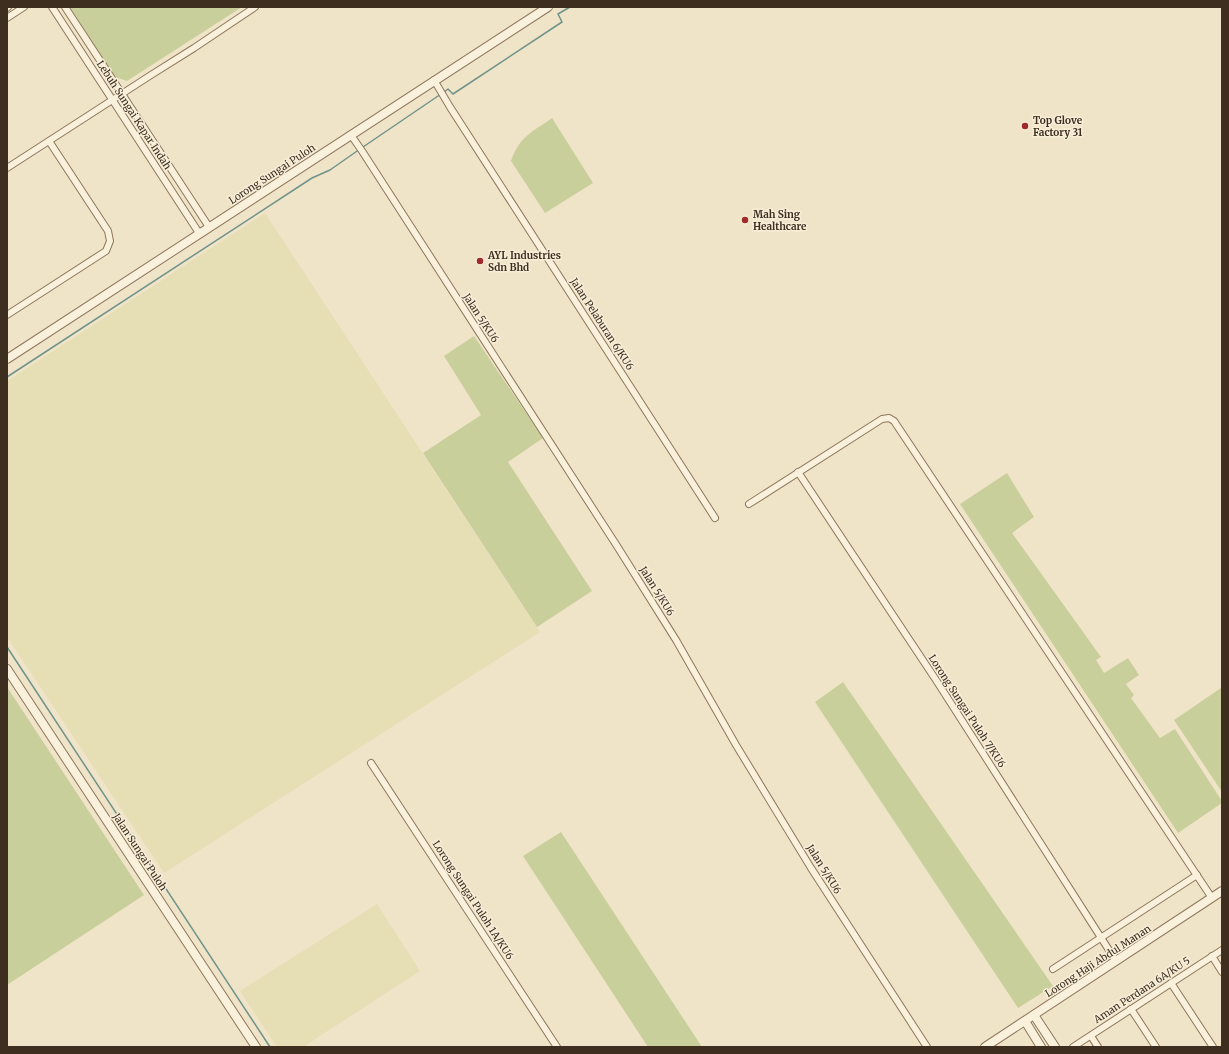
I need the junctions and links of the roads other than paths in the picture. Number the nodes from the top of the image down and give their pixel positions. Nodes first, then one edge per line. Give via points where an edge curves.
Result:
1 (24, 7) edge
2 (52, 7) edge
3 (65, 7) edge
4 (255, 7) edge
5 (548, 7) edge
6 (7, 18) edge
7 (434, 80) junction
8 (121, 94) junction
9 (112, 100) junction
10 (351, 137) junction
11 (49, 141) junction
12 (7, 168) edge
13 (209, 227) junction
14 (200, 233) junction
15 (7, 314) edge
16 (7, 359) edge
17 (798, 472) junction
18 (749, 504) dead end
19 (715, 518) dead end
20 (7, 669) edge
21 (371, 763) dead end
22 (1197, 875) junction
23 (1222, 891) edge
24 (1212, 898) junction
25 (1101, 938) junction
26 (1222, 950) edge
27 (1212, 956) junction
28 (1116, 961) junction
29 (1053, 969) dead end
30 (1222, 972) edge
31 (1171, 983) junction
32 (1131, 1009) junction
33 (1034, 1015) junction
34 (1025, 1021) junction
35 (1091, 1036) junction
36 (256, 1047) edge
37 (557, 1047) edge
38 (927, 1047) edge
39 (985, 1047) edge
40 (1041, 1047) edge
41 (1055, 1047) edge
42 (1074, 1047) edge
43 (1098, 1047) edge
44 (1156, 1047) edge
45 (1213, 1047) edge

1 - 6 street
2 - 9 street, Lebuh Sungai Kapar Indah
3 - 8 street, Lebuh Sungai Kapar Indah
4 - 8 street
5 - 7 street, Lorong Sungai Puloh
7 - 10 street, Lorong Sungai Puloh
7 - 19 street, Jalan Pelaburan 6/KU6
8 - 9 street
8 - 13 street, Lebuh Sungai Kapar Indah
9 - 11 street
9 - 14 street, Lebuh Sungai Kapar Indah
10 - 13 street, Lorong Sungai Puloh
10 - 38 street, Jalan 5/KU6 via 617,546 676,640 811,868
11 - 12 street
11 - 15 street via 108,231 110,241 106,251
13 - 14 street, Lorong Sungai Puloh
14 - 16 street, Lorong Sungai Puloh
17 - 18 street
17 - 22 street via 882,419 889,418 894,421
17 - 25 street, Lorong Sungai Puloh 7/KU6 via 936,680
20 - 36 street, Jalan Sungai Puloh
21 - 37 street, Lorong Sungai Puloh 1A/KU6
22 - 24 street
22 - 25 street
23 - 24 street, Lorong Haji Abdul Manan
24 - 28 street, Lorong Haji Abdul Manan
25 - 28 street, Lorong Sungai Puloh 7/KU6
25 - 29 street
26 - 27 street, Aman Perdana 6A/KU 5
27 - 30 street
27 - 31 street, Aman Perdana 6A/KU 5
28 - 33 street, Lorong Haji Abdul Manan
31 - 32 street, Aman Perdana 6A/KU 5
31 - 45 street
32 - 35 street, Aman Perdana 6A/KU 5
32 - 44 street
33 - 34 street, Lorong Haji Abdul Manan
33 - 41 street
34 - 39 street, Lorong Haji Abdul Manan
34 - 40 street
35 - 42 street, Aman Perdana 6A/KU 5
35 - 43 street

